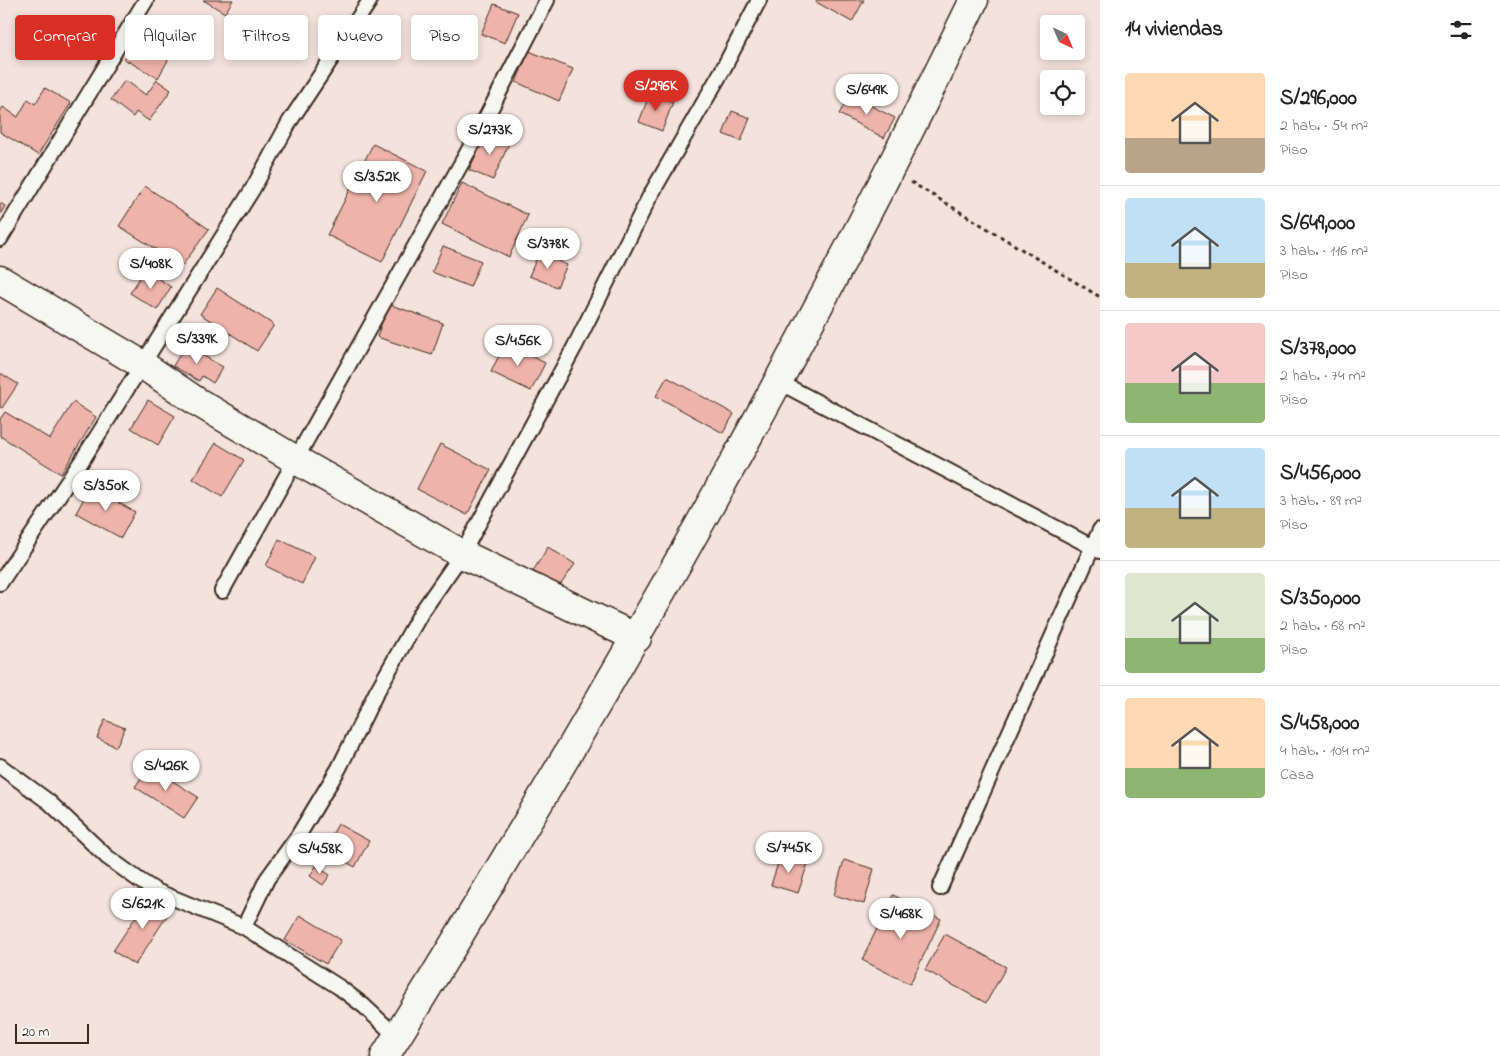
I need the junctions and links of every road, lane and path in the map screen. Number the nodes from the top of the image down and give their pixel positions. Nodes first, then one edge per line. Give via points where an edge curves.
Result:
1 (146, 0) edge
2 (547, 0) edge
3 (759, 0) edge
4 (974, 0) edge
5 (369, 2) dead end
6 (889, 169) junction
7 (0, 239) edge
8 (0, 280) edge
9 (1100, 298) edge
10 (143, 365) junction
11 (779, 382) junction
12 (296, 460) junction
13 (1100, 530) edge
14 (1096, 548) edge
15 (462, 554) junction
16 (0, 583) edge
17 (222, 591) dead end
18 (637, 638) junction
19 (0, 766) edge
20 (940, 888) dead end
21 (244, 927) junction
22 (391, 1046) edge

1 - 7 lane
2 - 12 lane via 475,139
3 - 15 lane via 650,196 575,346
4 - 6 street
5 - 10 lane via 290,122 252,190
6 - 9 path
6 - 11 street
8 - 10 street
10 - 12 street via 196,401
10 - 16 lane
11 - 14 lane
11 - 18 street
12 - 15 street
12 - 17 lane
13 - 14 lane
14 - 20 lane
15 - 18 street
15 - 21 lane via 421,613 339,768 298,836 267,879
18 - 22 street
19 - 21 lane via 49,802 107,857 138,880 156,891
21 - 22 lane via 339,986 364,1006

